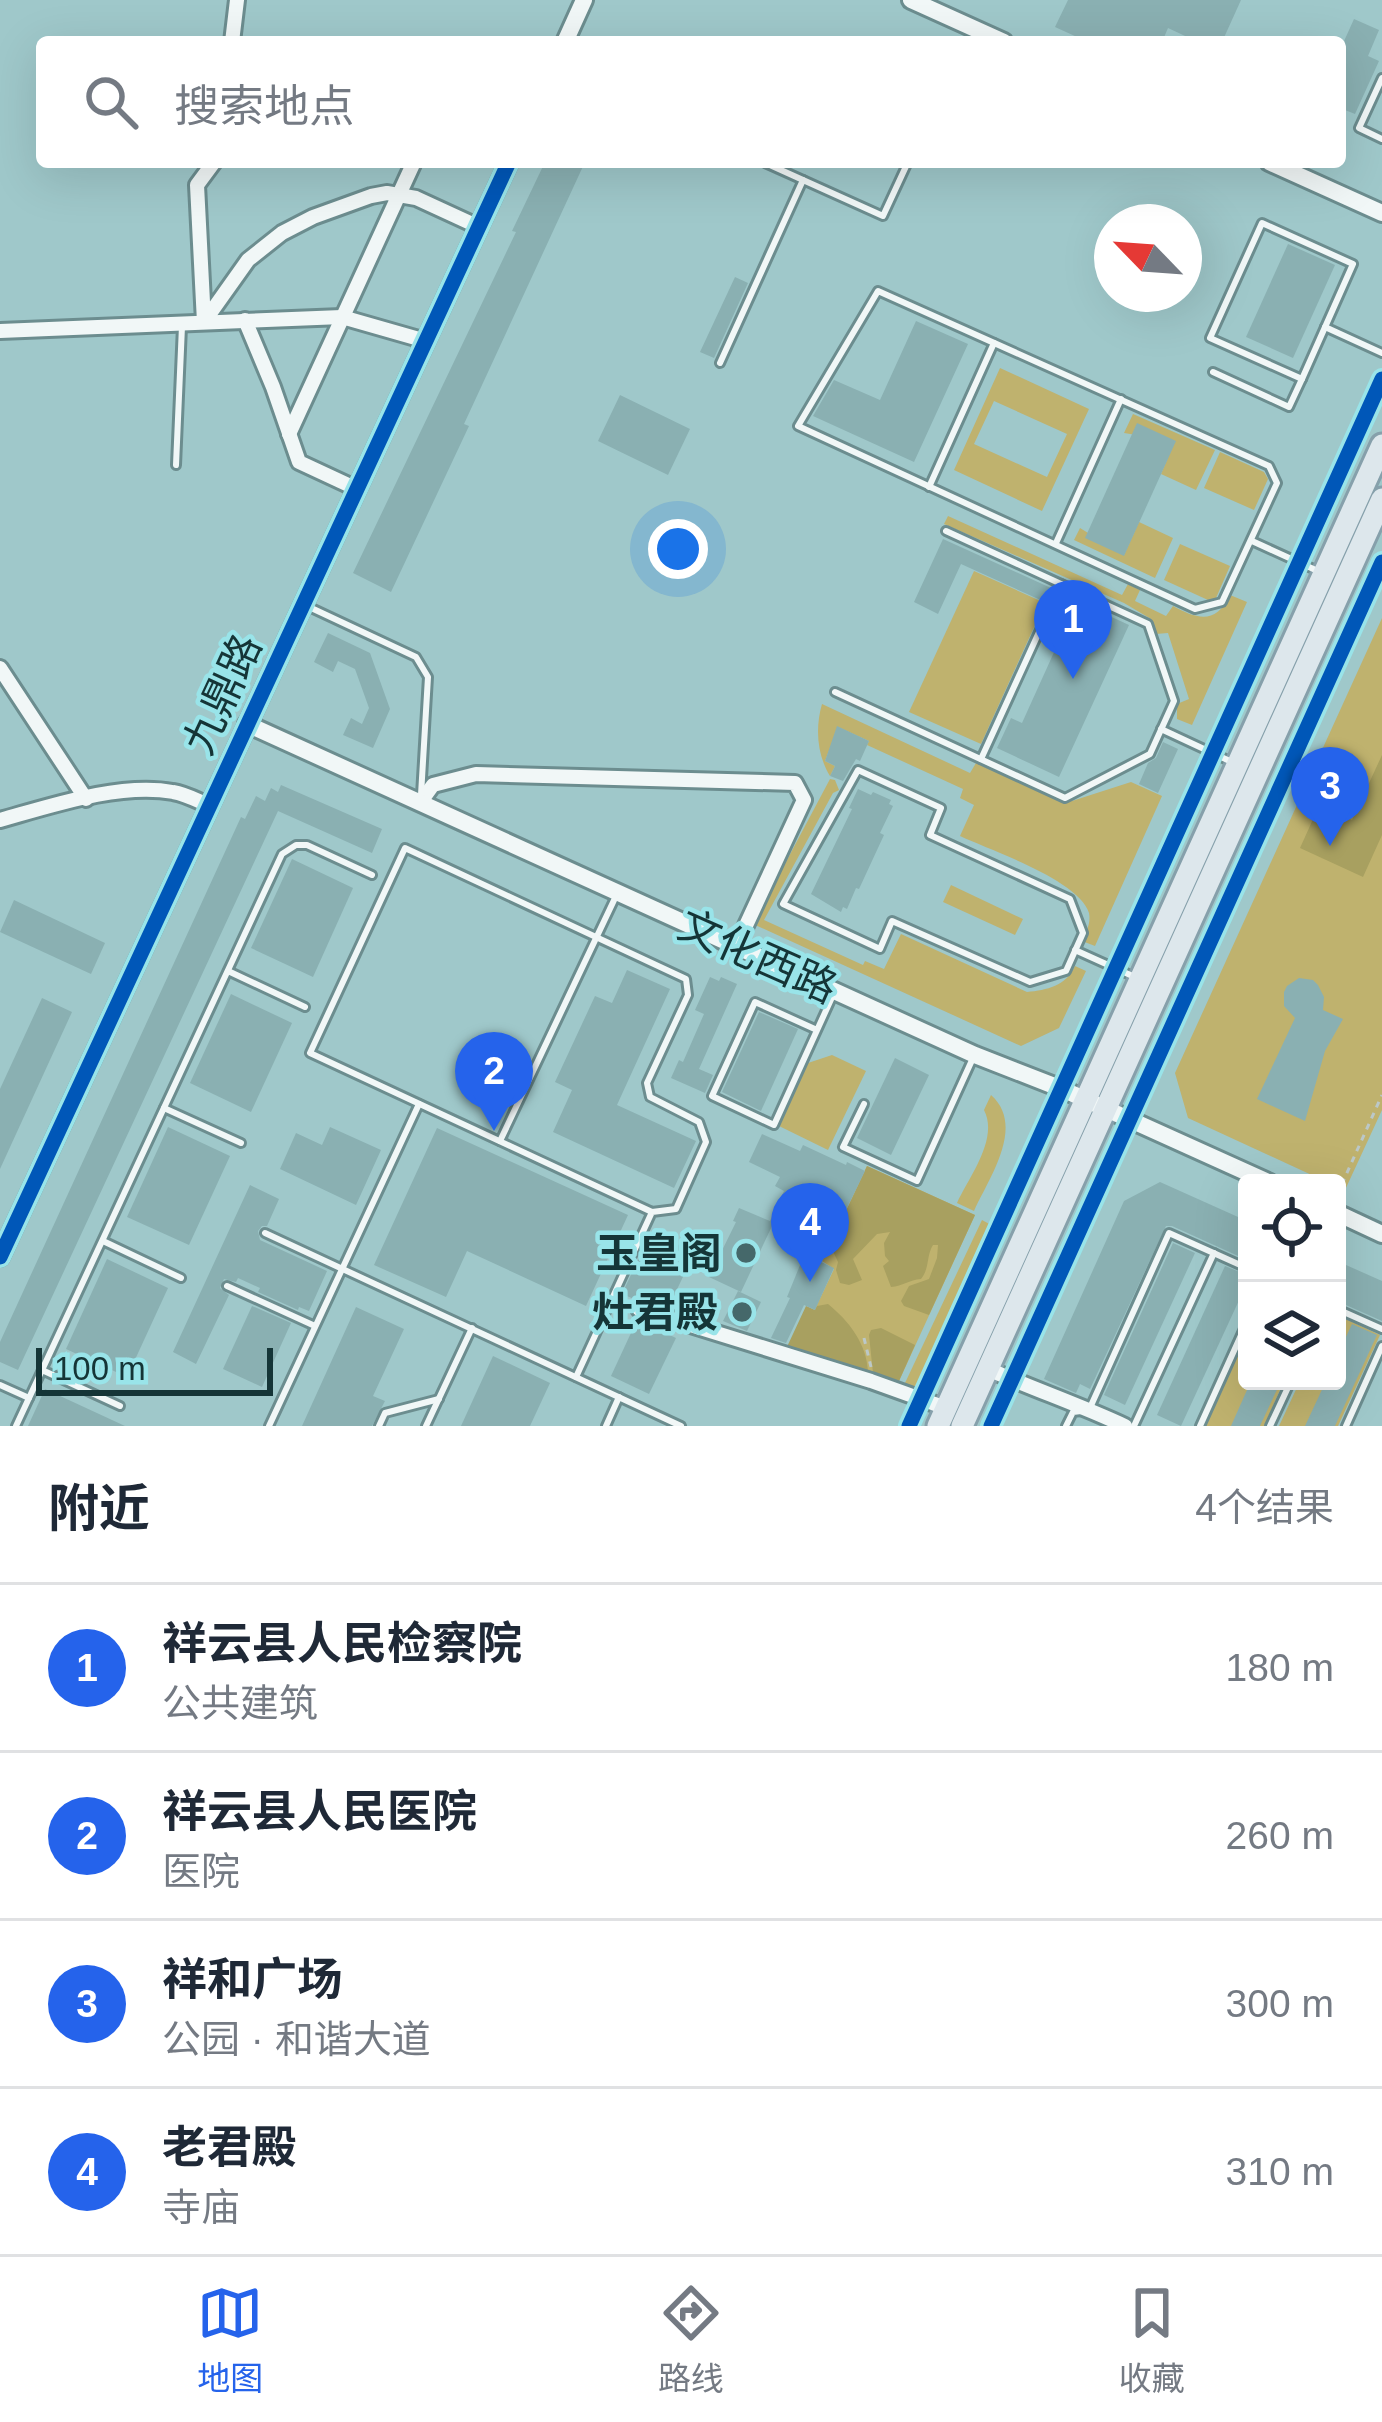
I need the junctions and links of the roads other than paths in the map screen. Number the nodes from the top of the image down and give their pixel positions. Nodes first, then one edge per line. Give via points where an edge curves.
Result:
1 (237, 0) edge
2 (584, 0) edge
3 (921, 2) edge
4 (966, 34) edge
5 (233, 36) edge
6 (568, 36) edge
7 (1382, 78) edge
8 (1382, 139) edge
9 (209, 168) edge
10 (411, 168) edge
11 (506, 168) edge
12 (776, 168) edge
13 (905, 168) edge
14 (1282, 168) edge
15 (803, 180) junction
16 (398, 195) junction
17 (1382, 213) edge
18 (479, 226) junction
19 (342, 317) junction
20 (245, 320) junction
21 (204, 322) junction
22 (182, 323) junction
23 (1325, 327) junction
24 (0, 331) edge
25 (426, 341) junction
26 (994, 343) junction
27 (1382, 353) edge
28 (720, 362) dead end
29 (1213, 373) dead end
30 (1301, 379) junction
31 (1121, 399) junction
32 (289, 434) junction
33 (1382, 445) edge
34 (176, 465) dead end
35 (929, 487) junction
36 (357, 489) junction
37 (1382, 499) edge
38 (946, 531) dead end
39 (1252, 541) junction
40 (1055, 544) junction
41 (1324, 574) junction
42 (1061, 584) junction
43 (303, 604) junction
44 (0, 668) edge
45 (835, 692) dead end
46 (248, 724) junction
47 (1161, 729) junction
48 (981, 759) junction
49 (1238, 764) junction
50 (86, 799) junction
51 (420, 803) junction
52 (209, 806) junction
53 (0, 820) edge
54 (372, 875) dead end
55 (618, 892) junction
56 (596, 937) junction
57 (736, 947) junction
58 (1075, 950) junction
59 (228, 971) junction
60 (1140, 980) junction
61 (835, 991) junction
62 (305, 1007) dead end
63 (817, 1030) junction
64 (975, 1055) junction
65 (419, 1104) junction
66 (864, 1104) dead end
67 (1096, 1104) junction
68 (164, 1108) junction
69 (500, 1141) junction
70 (241, 1143) dead end
71 (1250, 1174) edge
72 (652, 1212) junction
73 (1346, 1217) edge
74 (266, 1233) dead end
75 (1382, 1234) edge
76 (103, 1240) junction
77 (1214, 1253) junction
78 (0, 1256) edge
79 (1238, 1264) edge
80 (343, 1268) junction
81 (182, 1278) dead end
82 (227, 1286) dead end
83 (639, 1309) dead end
84 (1346, 1313) edge
85 (316, 1326) junction
86 (472, 1328) junction
87 (1382, 1329) edge
88 (1238, 1342) edge
89 (1382, 1346) edge
90 (988, 1369) junction
91 (43, 1370) junction
92 (576, 1377) junction
93 (0, 1384) edge
94 (1287, 1390) edge
95 (620, 1397) junction
96 (29, 1398) junction
97 (439, 1399) junction
98 (120, 1406) dead end
99 (1089, 1410) junction
100 (942, 1417) edge
101 (16, 1426) edge
102 (269, 1426) edge
103 (379, 1426) edge
104 (426, 1426) edge
105 (606, 1426) edge
106 (681, 1426) edge
107 (962, 1426) edge
108 (1066, 1426) edge
109 (1125, 1426) edge
110 (1134, 1426) edge
111 (1200, 1426) edge
112 (1270, 1426) edge
113 (1346, 1426) edge

1 - 5 street
2 - 6 street
3 - 4 street
7 - 8 lane via 1359,128
9 - 21 street via 196,185
10 - 16 street
11 - 18 street, 九鼎路
12 - 15 lane
13 - 15 lane via 883,216
14 - 17 street
15 - 28 lane
16 - 18 street
16 - 19 street
16 - 21 street via 371,196 282,232 248,260
18 - 25 street, 九鼎路
19 - 20 street
19 - 25 street
19 - 32 street
20 - 21 street
20 - 32 street
21 - 22 street
22 - 24 street
22 - 34 lane
23 - 27 lane
23 - 30 lane
23 - 30 lane via 1353,264 1262,223 1210,338
25 - 36 street, 九鼎路
26 - 31 lane
26 - 35 lane
26 - 35 lane via 878,291 797,426
29 - 30 lane via 1289,407
31 - 39 lane via 1269,466 1277,483
31 - 40 lane
32 - 36 street via 298,462
33 - 41 main road
35 - 40 lane
36 - 43 street, 九鼎路
37 - 67 main road
38 - 42 lane
39 - 40 lane via 1222,602 1196,609
39 - 41 lane
41 - 49 main road
42 - 47 lane via 1148,624 1174,700
42 - 48 lane
43 - 46 street, 九鼎路
43 - 51 lane via 416,657 428,676
44 - 50 street
45 - 48 lane
46 - 51 street, 文化西路
46 - 52 street, 九鼎路
47 - 48 lane via 1150,754 1065,798
47 - 49 lane
49 - 60 main road
50 - 52 street via 149,790
50 - 53 street
51 - 55 street, 文化西路
51 - 57 street via 433,785 476,774 795,783 804,800
52 - 78 street, 九鼎路
54 - 59 lane via 307,845 287,849
55 - 56 lane
55 - 57 street, 文化西路
56 - 65 lane via 405,848 310,1053
56 - 69 lane
56 - 72 lane via 686,979 688,995 647,1083 650,1097 699,1122 706,1142 676,1208
57 - 61 street, 文化西路
58 - 58 lane via 1083,933 1070,899 930,835 941,808 858,770 783,904 880,949 892,921 1030,982 1066,971
58 - 60 lane
59 - 62 lane
59 - 68 lane
60 - 67 main road
61 - 63 lane
61 - 64 street, 文化西路
63 - 63 lane via 774,1125 712,1096 755,1002
64 - 66 lane via 917,1180 844,1147
64 - 67 street, 文化西路
65 - 69 lane
65 - 80 lane
67 - 71 street, 文化西路
67 - 90 main road
67 - 100 main road
68 - 70 lane
68 - 76 lane
69 - 72 lane
72 - 92 lane
73 - 75 street
74 - 80 lane
76 - 81 lane
76 - 91 lane
77 - 79 lane
77 - 99 lane via 1169,1233
77 - 110 lane
80 - 85 lane
80 - 86 lane
82 - 85 lane
83 - 100 street via 871,1381
84 - 87 lane
85 - 102 lane
86 - 92 lane
86 - 97 lane
88 - 111 lane
89 - 113 lane
90 - 99 street
90 - 107 main road
91 - 96 lane
91 - 98 lane
92 - 95 lane
93 - 96 lane
94 - 112 lane
95 - 105 lane
95 - 106 lane
96 - 101 lane
97 - 103 lane via 385,1413
97 - 104 lane
99 - 108 lane via 1072,1412
99 - 109 street

